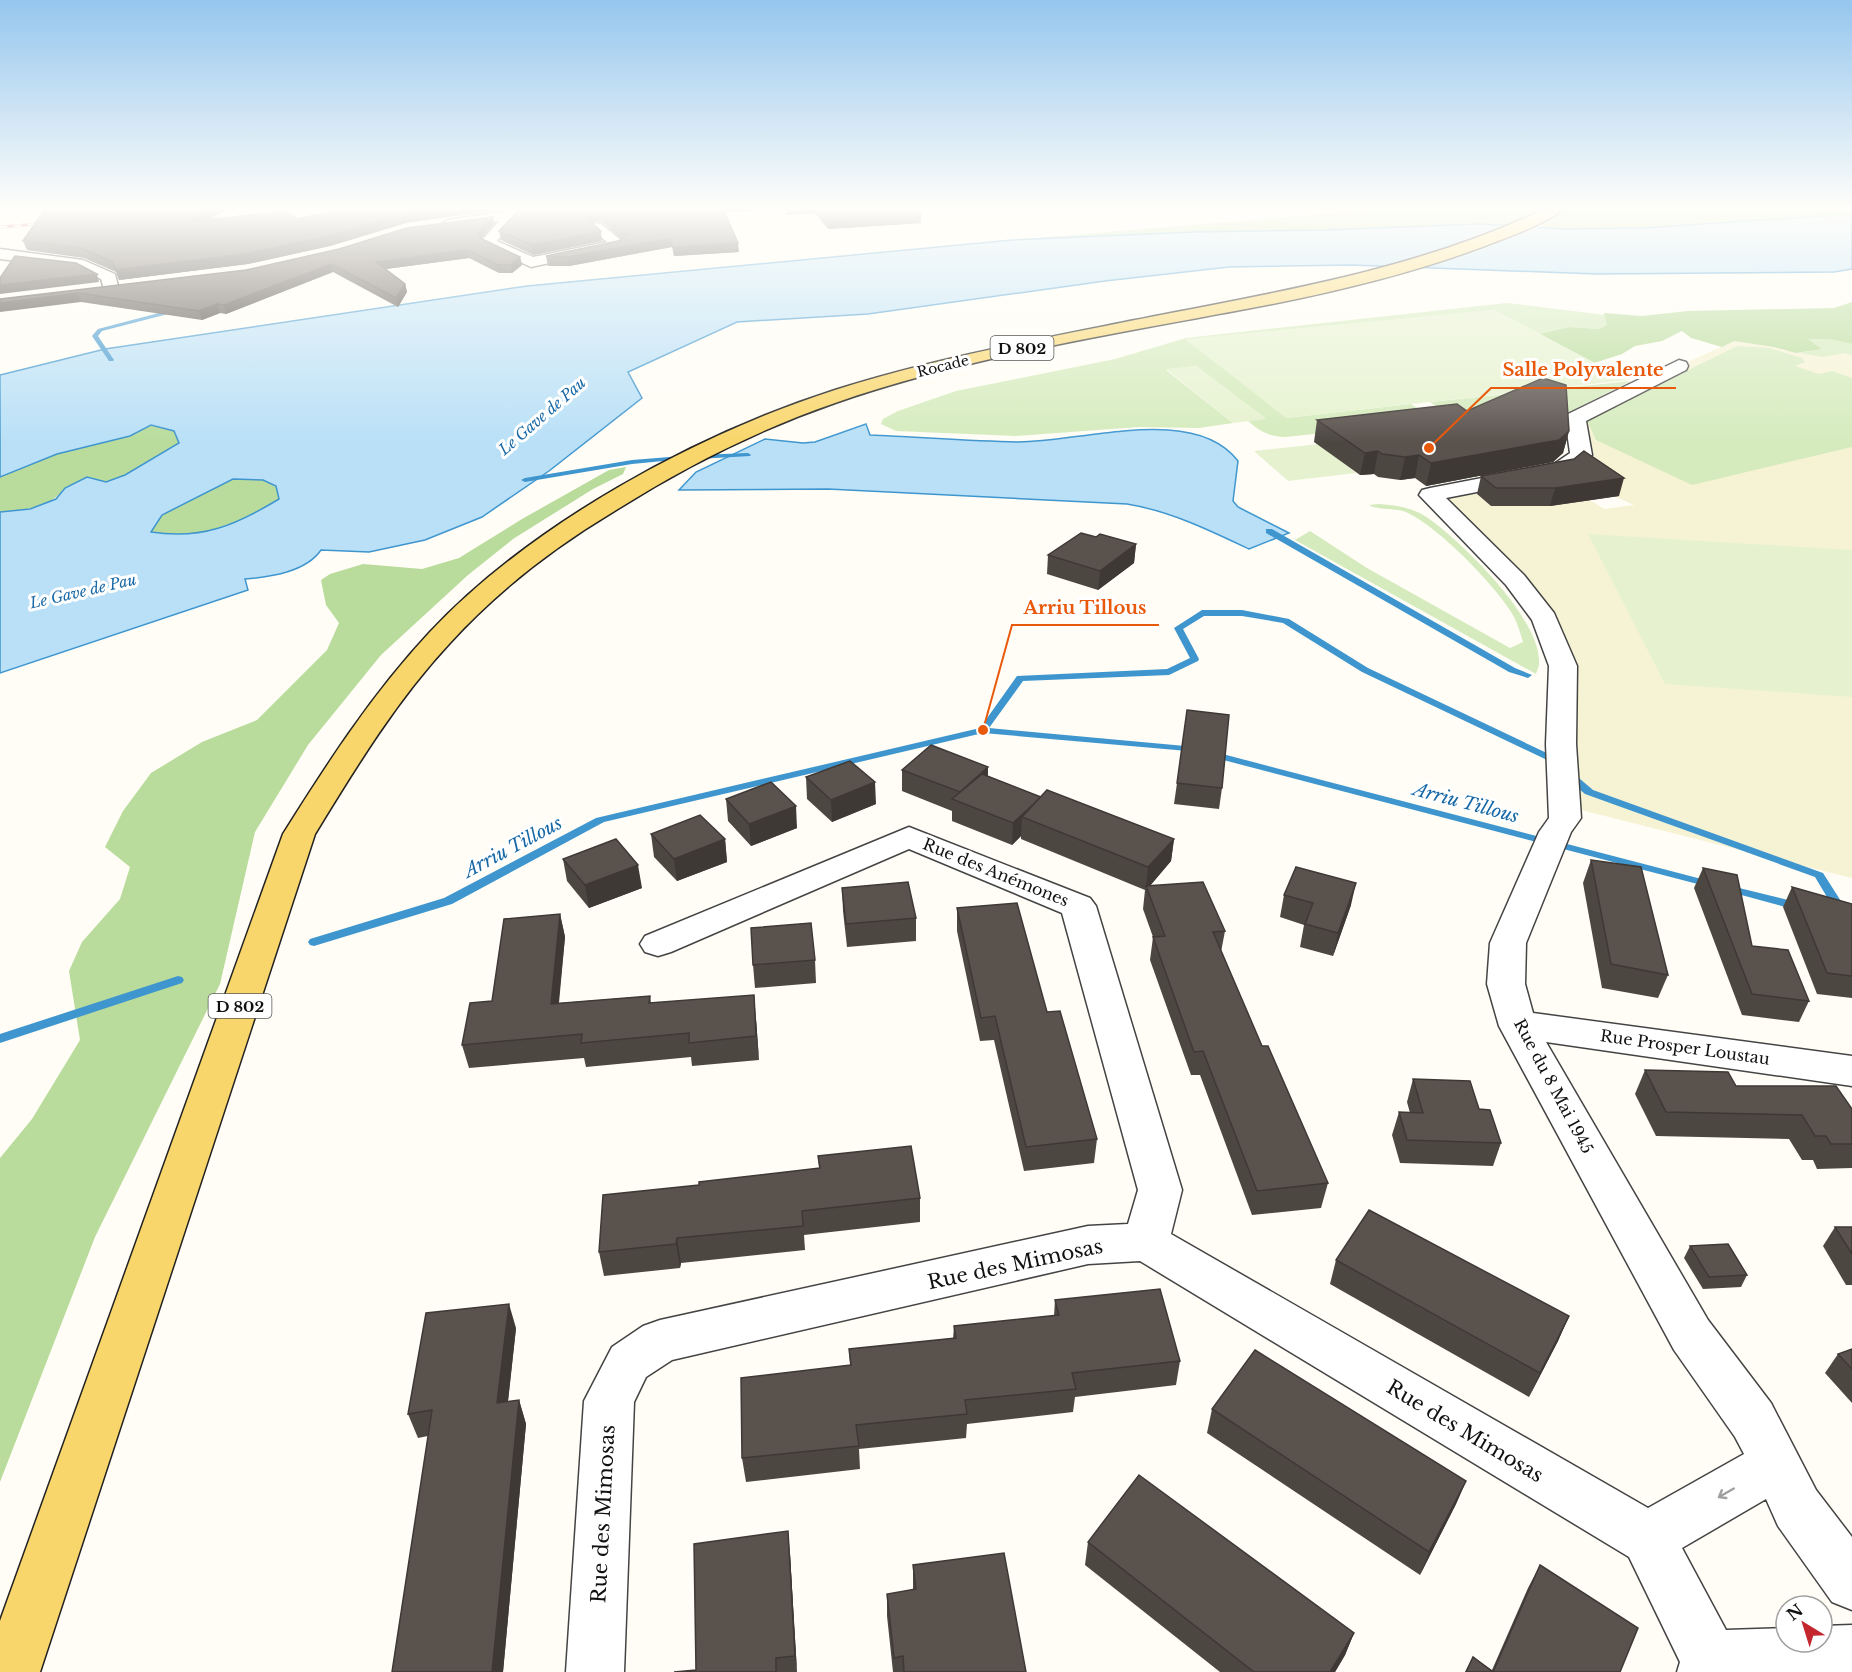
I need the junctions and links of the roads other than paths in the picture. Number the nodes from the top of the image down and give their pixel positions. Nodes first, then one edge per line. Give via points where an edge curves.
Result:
1 (1323, 287) edge
2 (1679, 366) dead end
3 (658, 944) dead end
4 (1518, 1026) junction
5 (1852, 1071) edge
6 (1146, 1242) junction
7 (1777, 1464) junction
8 (1648, 1538) junction
9 (1852, 1582) edge
10 (1852, 1654) edge
11 (1708, 1666) edge
12 (11, 1672) edge
13 (595, 1672) edge

1 - 12 main road, Rocade / D 802 via 957,362 842,394 750,430 664,471 579,520 523,561 461,616 411,670 358,740 298,834
2 - 4 street, Rue du 8 Mai 1945 via 1575,418 1581,455 1562,469 1430,495 1515,580 1545,619 1563,666 1557,828 1508,943 1506,984
3 - 6 street, Rue des Anémones via 909,837 1078,906 1160,1190
4 - 5 street, Rue Prosper Loustau
4 - 7 street, Rue du 8 Mai 1945 via 1691,1335 1753,1420
6 - 8 street, Rue des Mimosas
6 - 13 street, Rue des Mimosas via 1088,1245 660,1341 629,1362 609,1401
7 -> 8 street
7 - 9 street, Rue du 8 Mai 1945 via 1797,1508
8 - 11 street
10 - 11 street

